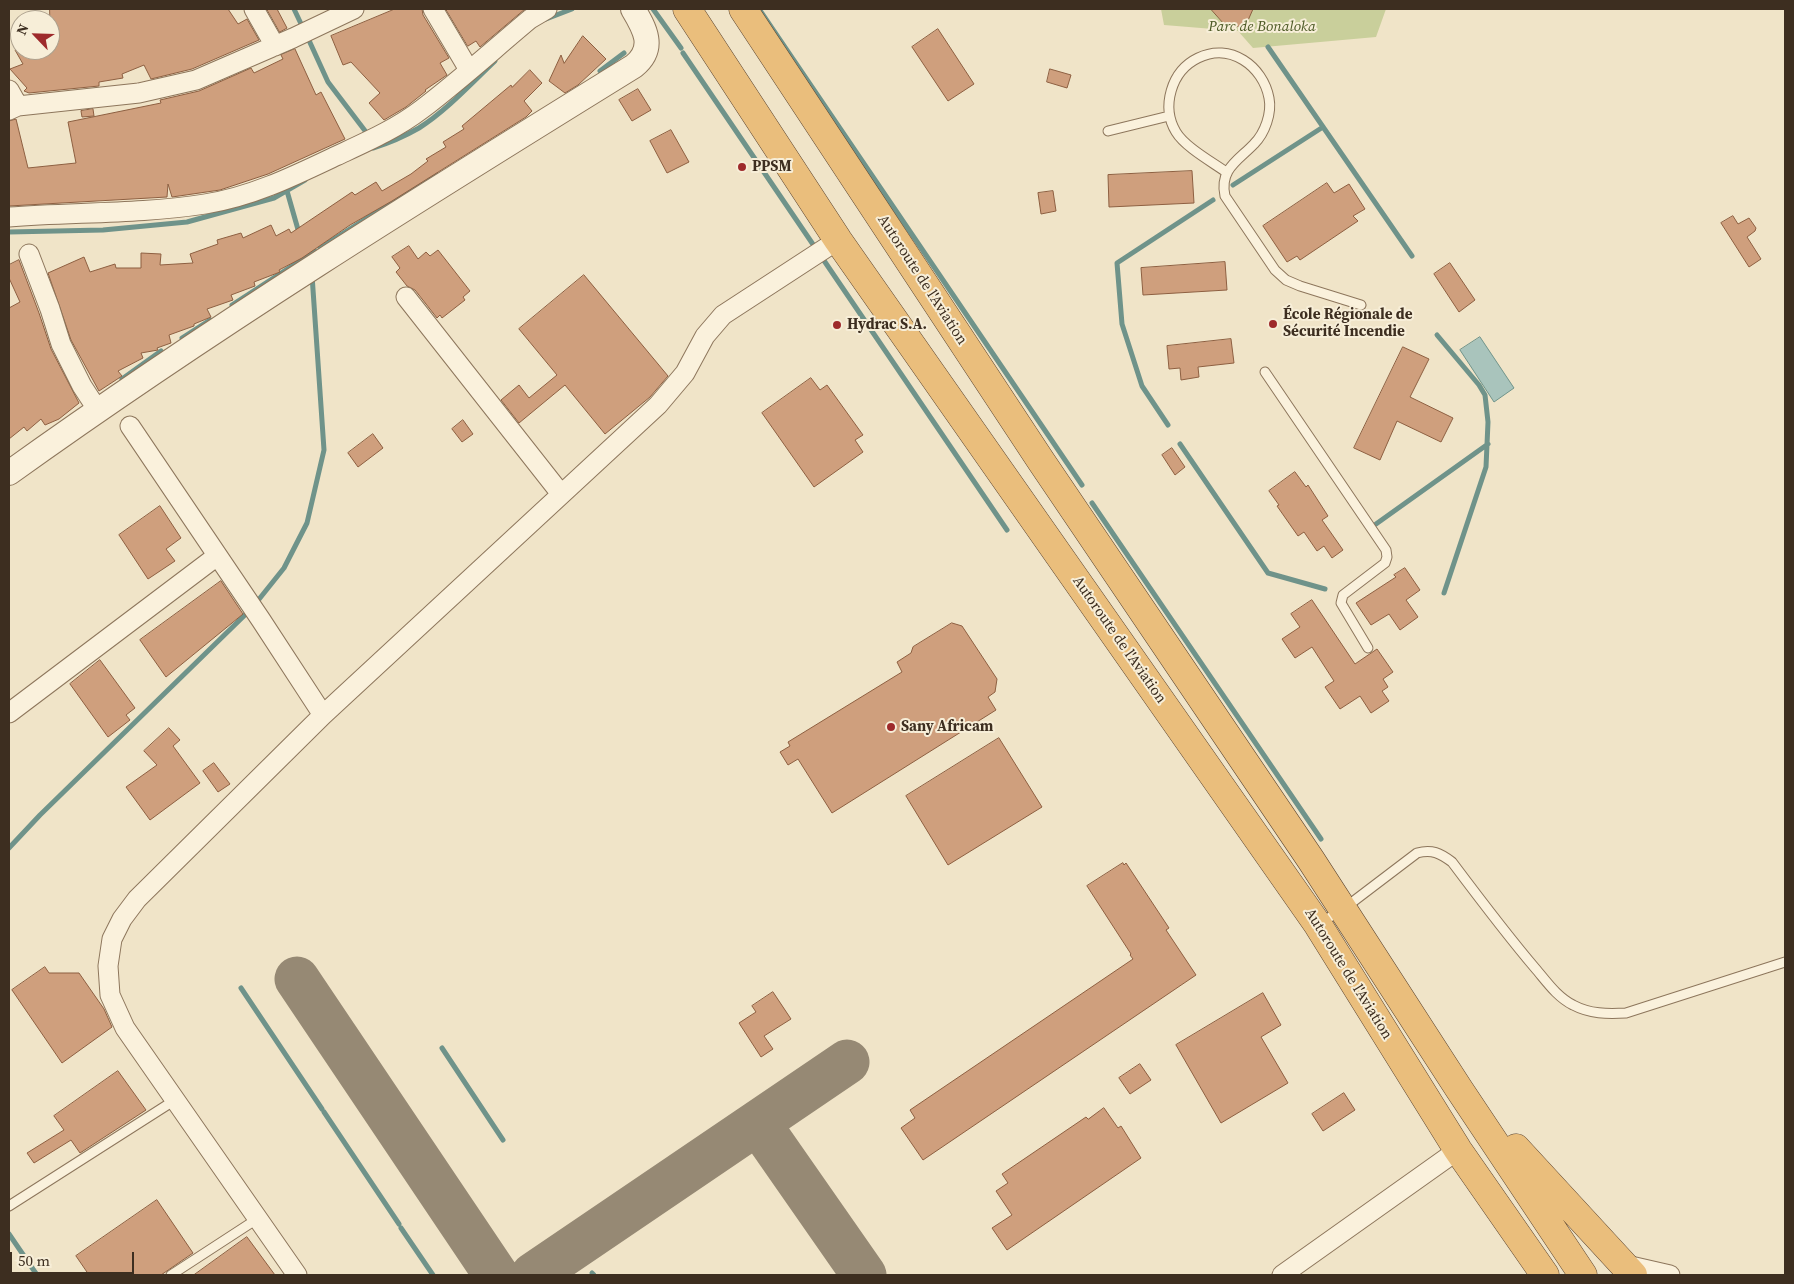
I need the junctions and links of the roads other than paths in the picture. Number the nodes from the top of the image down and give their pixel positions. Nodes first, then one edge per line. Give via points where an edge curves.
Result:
1 (254, 9) edge
2 (354, 9) edge
3 (433, 9) edge
4 (547, 9) edge
5 (633, 9) edge
6 (687, 9) edge
7 (743, 9) edge
8 (275, 46) junction
9 (469, 70) junction
10 (12, 102) edge
11 (1169, 116) junction
12 (1108, 131) dead end
13 (1226, 172) junction
14 (9, 216) edge
15 (838, 240) junction
16 (29, 254) dead end
17 (406, 297) dead end
18 (1361, 305) dead end
19 (1265, 372) dead end
20 (97, 409) junction
21 (130, 426) dead end
22 (9, 473) edge
23 (561, 494) junction
24 (217, 556) junction
25 (1368, 648) dead end
26 (9, 713) edge
27 (323, 715) junction
28 (1342, 910) junction
29 (1318, 925) junction
30 (1785, 962) edge
31 (1459, 1089) junction
32 (174, 1100) junction
33 (1458, 1150) junction
34 (9, 1206) edge
35 (257, 1219) junction
36 (1628, 1270) edge
37 (171, 1275) edge
38 (297, 1275) edge
39 (1282, 1275) edge
40 (1546, 1275) edge
41 (1583, 1275) edge
42 (1670, 1275) edge

1 - 8 street
2 - 8 street
3 - 9 street
4 - 9 street via 530,19
5 - 20 street via 647,39 646,50 634,66 289,281
6 - 15 highway, Autoroute de l'Aviation
7 - 28 highway, Autoroute de l'Aviation
8 - 10 street via 196,80 140,93
9 - 14 street via 421,110 391,129 245,195 206,204 151,210
11 - 12 lane
11 - 13 lane via 1177,134
11 - 13 lane via 1168,100 1172,85 1198,58 1229,54 1257,70 1269,99 1269,113 1255,143
13 - 18 lane via 1222,185 1225,196 1275,270 1300,286
15 - 23 street via 723,315 705,336 685,373 658,405
15 - 29 highway, Autoroute de l'Aviation
16 - 20 street via 61,344
17 - 23 street
19 - 25 lane via 1386,550 1385,564 1341,599
20 - 22 street
21 - 24 street
23 - 27 street
24 - 26 street
24 - 27 street
27 - 32 street via 137,899 112,938 108,966 110,995 125,1028
28 - 29 lane
28 - 30 lane via 1417,853 1428,850 1442,854 1452,862 1560,997 1598,1013 1626,1013
28 - 31 highway, Autoroute de l'Aviation
29 - 33 highway, Autoroute de l'Aviation
31 - 36 highway
31 - 41 highway, Autoroute de l'Aviation
32 - 34 lane
32 - 35 street
33 - 39 street
33 - 40 highway, Autoroute de l'Aviation
35 - 37 lane
35 - 38 street
36 - 42 street

